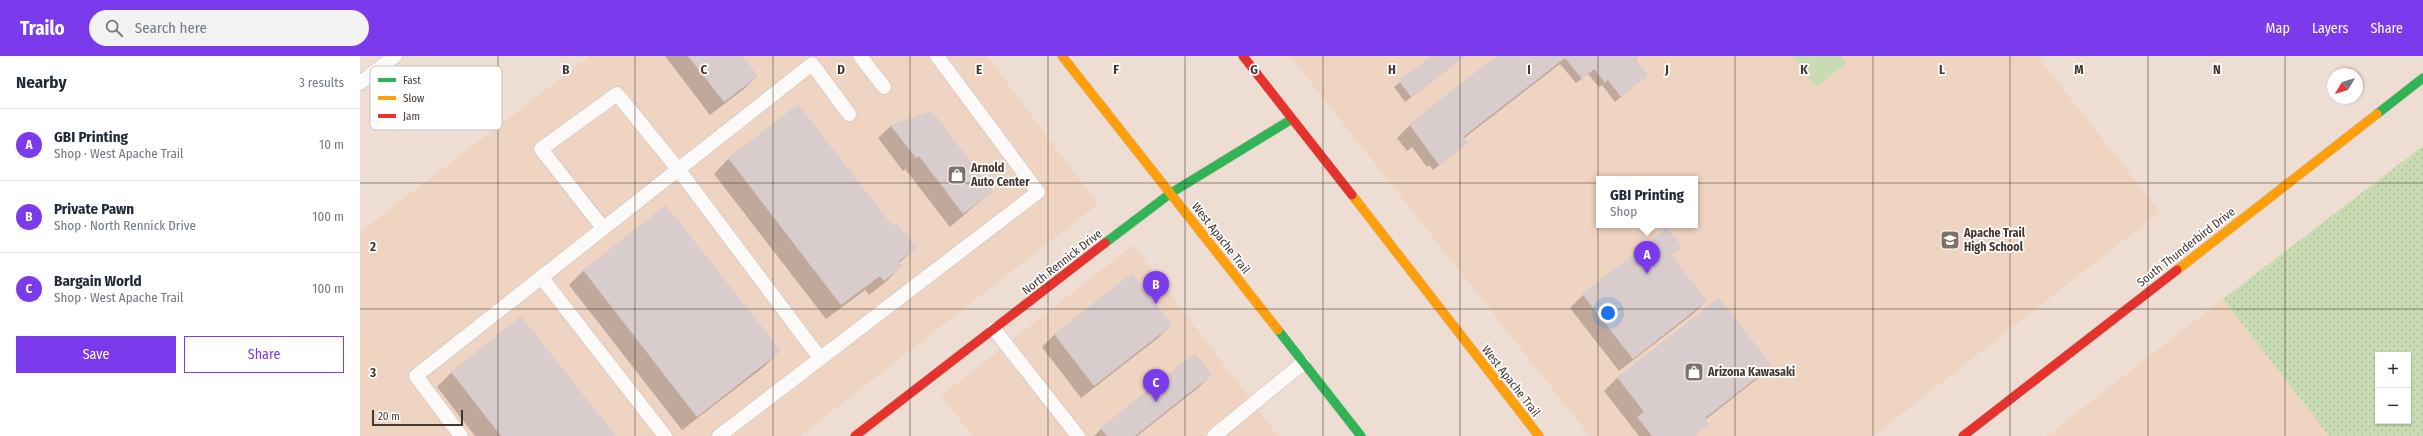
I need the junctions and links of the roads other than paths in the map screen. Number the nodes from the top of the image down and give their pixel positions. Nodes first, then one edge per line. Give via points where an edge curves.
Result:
1 (395, 56) edge
2 (860, 56) edge
3 (937, 56) edge
4 (1062, 56) edge
5 (1243, 56) edge
6 (382, 66) edge
7 (370, 75) edge
8 (2423, 78) edge
9 (360, 83) edge
10 (884, 87) dead end
11 (849, 114) dead end
12 (1292, 119) junction
13 (678, 169) junction
14 (1171, 193) junction
15 (603, 228) junction
16 (542, 278) junction
17 (994, 329) junction
18 (820, 358) junction
19 (1304, 363) junction
20 (1230, 431) edge
21 (461, 436) edge
22 (665, 436) edge
23 (719, 436) edge
24 (855, 436) edge
25 (1078, 436) edge
26 (1214, 436) edge
27 (1360, 436) edge
28 (1539, 436) edge
29 (1963, 436) edge

1 - 6 lane
2 - 10 lane
3 - 18 lane via 1038,192
4 - 14 street, West Apache Trail
5 - 12 street, West Apache Trail
7 - 9 lane
8 - 29 street, South Thunderbird Drive
11 - 13 lane via 812,64
12 - 14 street, North Rennick Drive
12 - 28 street, West Apache Trail
13 - 15 lane
13 - 15 lane via 617,94 542,149
13 - 18 lane
14 - 17 street, North Rennick Drive
14 - 19 street, West Apache Trail
15 - 16 lane
16 - 21 lane via 416,376
16 - 22 lane
17 - 24 street, North Rennick Drive
17 - 25 lane
18 - 23 lane
19 - 20 lane
19 - 27 street, West Apache Trail
20 - 26 lane

